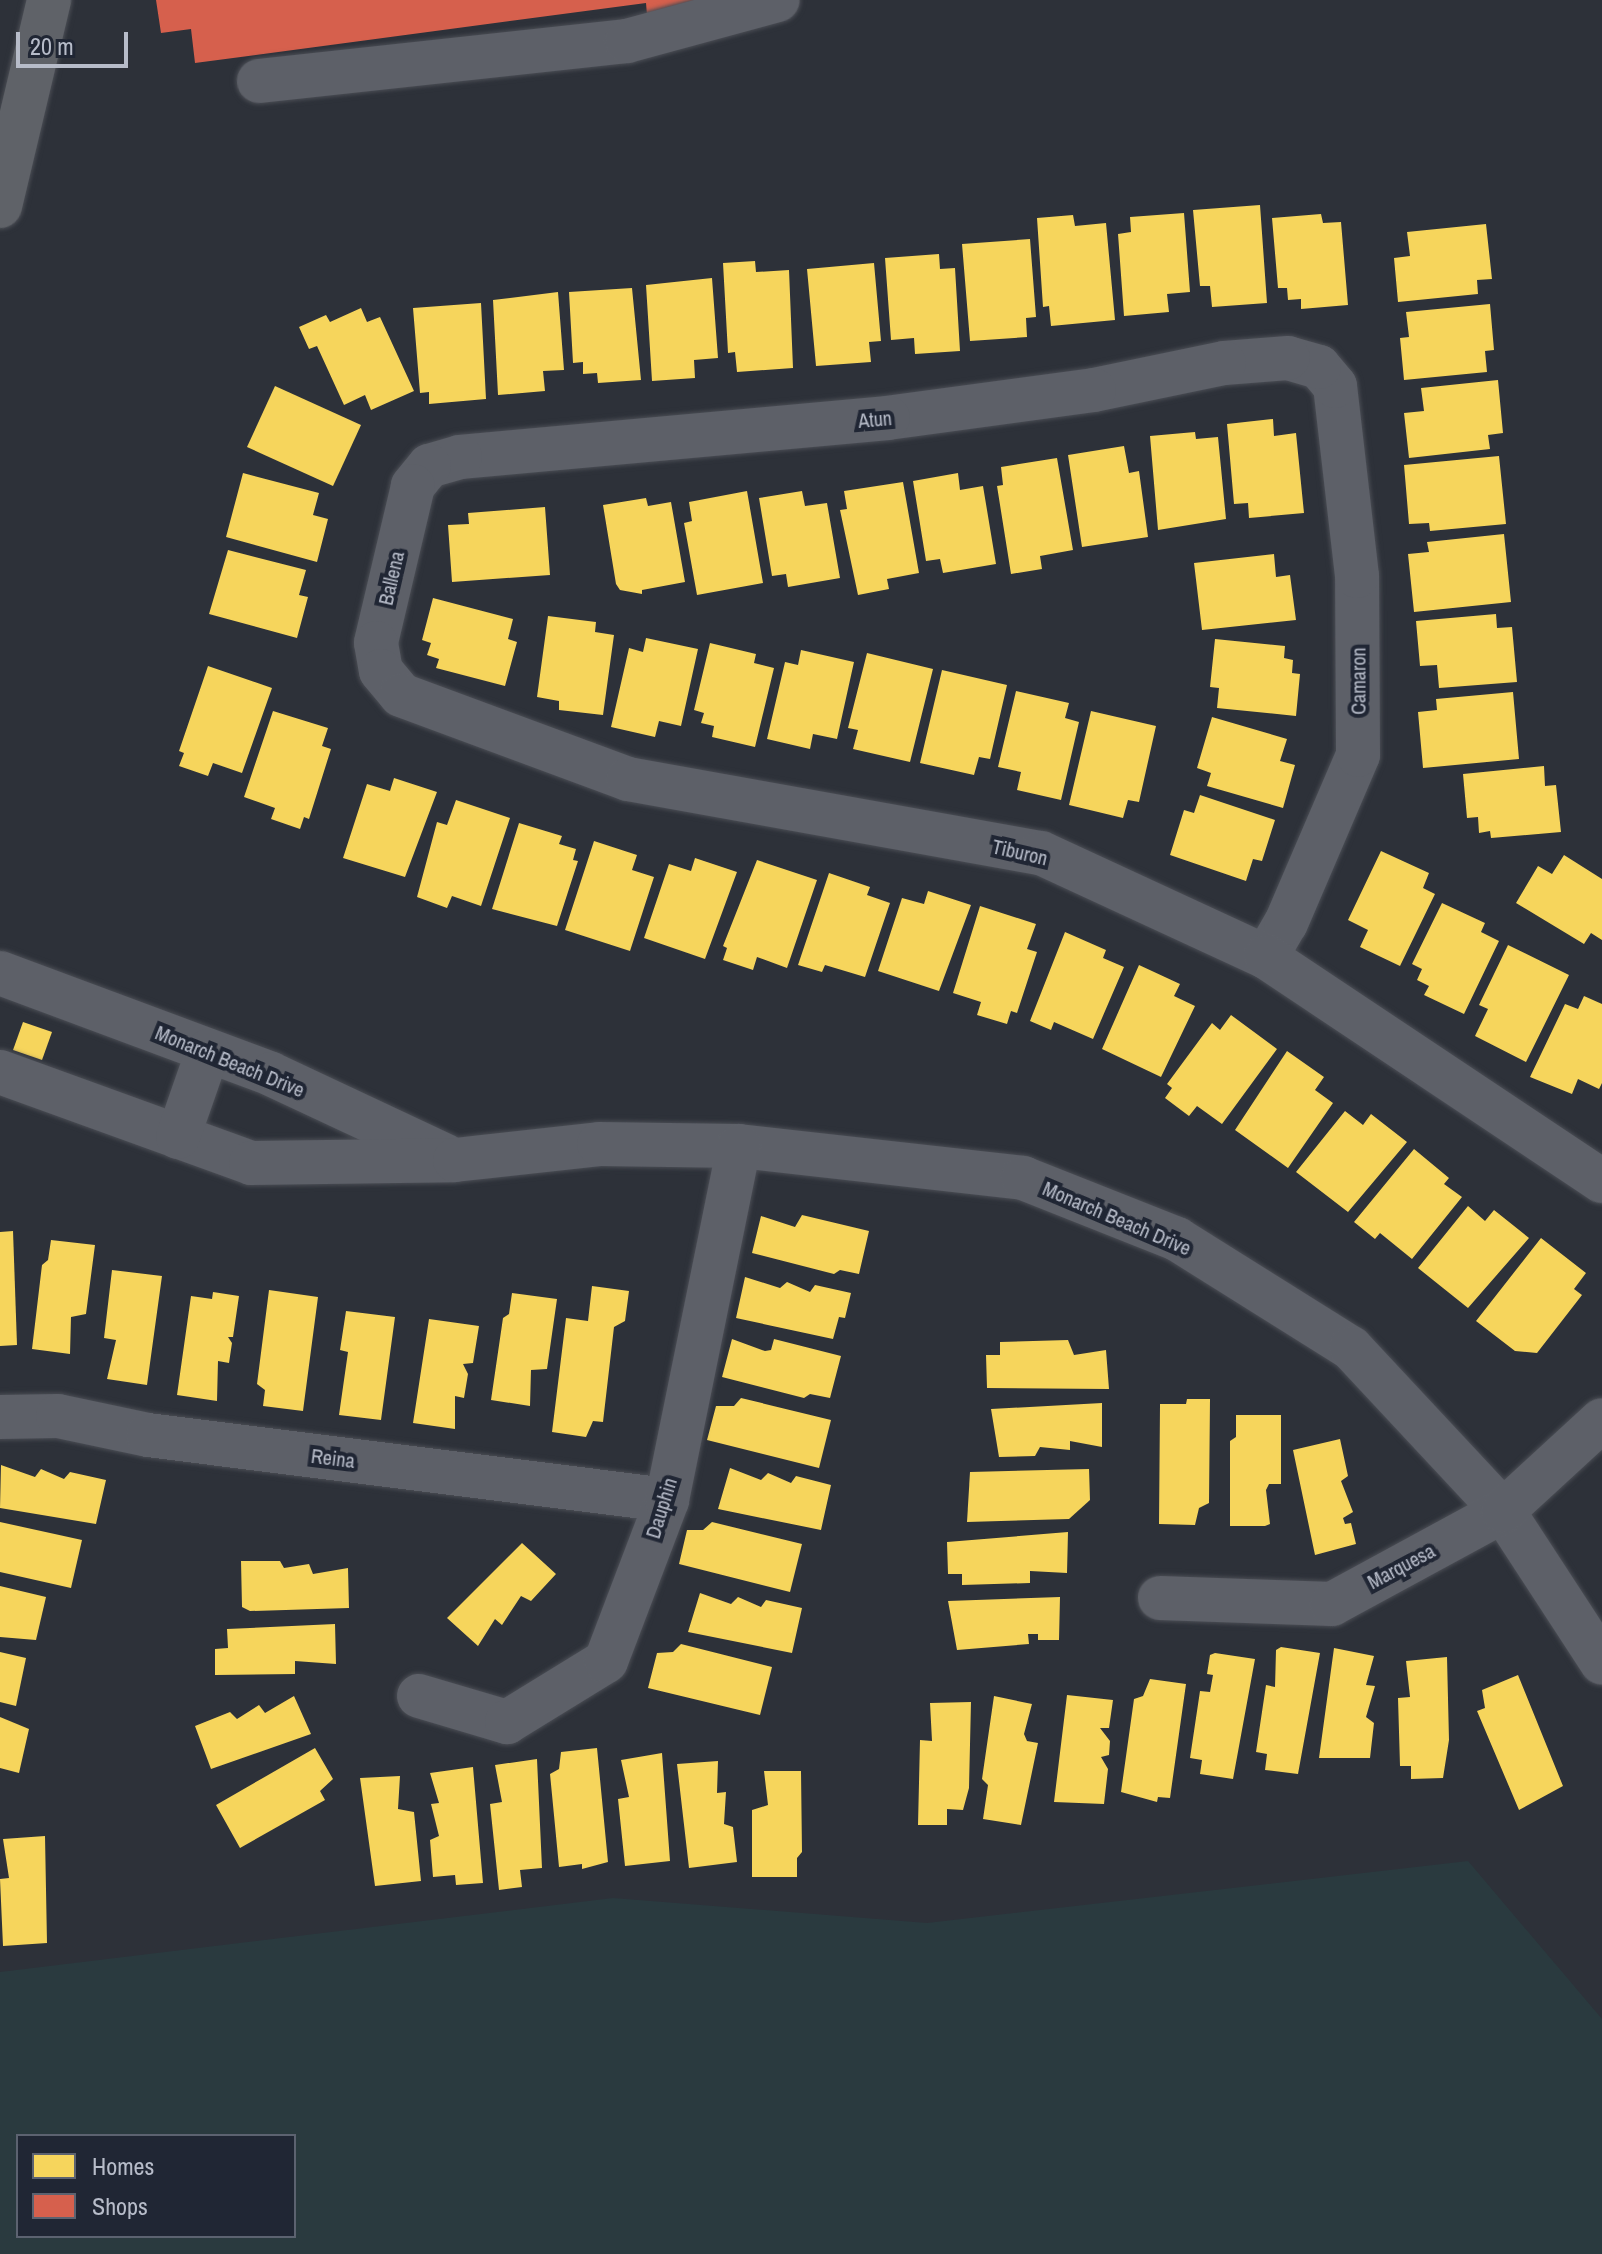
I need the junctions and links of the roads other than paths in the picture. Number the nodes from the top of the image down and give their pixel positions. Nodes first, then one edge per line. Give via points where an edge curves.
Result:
1 (49, 0) edge
2 (778, 0) edge
3 (259, 81) dead end
4 (0, 206) edge
5 (1335, 386) joint
6 (413, 486) joint
7 (381, 671) joint
8 (1266, 957) junction
9 (0, 973) edge
10 (208, 1051) junction
11 (0, 1072) edge
12 (178, 1137) junction
13 (739, 1146) junction
14 (455, 1160) junction
15 (1602, 1181) edge
16 (0, 1417) edge
17 (1602, 1420) edge
18 (667, 1500) junction
19 (1503, 1511) junction
20 (1160, 1598) dead end
21 (1602, 1663) edge
22 (419, 1696) dead end

1 - 4 main road
2 - 3 street via 627,41
5 - 6 street, Atun via 1319,367 1288,358 1224,363 1094,390 888,418 460,457 429,466
5 - 8 street, Camaron via 1357,576 1358,755 1286,923
6 - 7 street, Ballena via 376,643
7 - 8 street, Tiburon via 401,695 628,779 1041,853
8 - 15 street, Tiburon
9 - 10 street, Monarch Beach Drive
10 - 12 street
10 - 14 street, Monarch Beach Drive via 271,1074
11 - 12 street, Monarch Beach Drive
12 - 14 street, Monarch Beach Drive via 251,1163
13 - 14 street, Monarch Beach Drive via 599,1144
13 - 18 street, Dauphin
13 - 19 street, Monarch Beach Drive via 1023,1178 1177,1239 1351,1348
16 - 18 street, Reina via 58,1416 148,1435
17 - 19 street, Marquesa
18 - 22 street, Dauphin via 606,1661 507,1722
19 - 20 street, Marquesa via 1332,1604
19 - 21 street, Monarch Beach Drive

